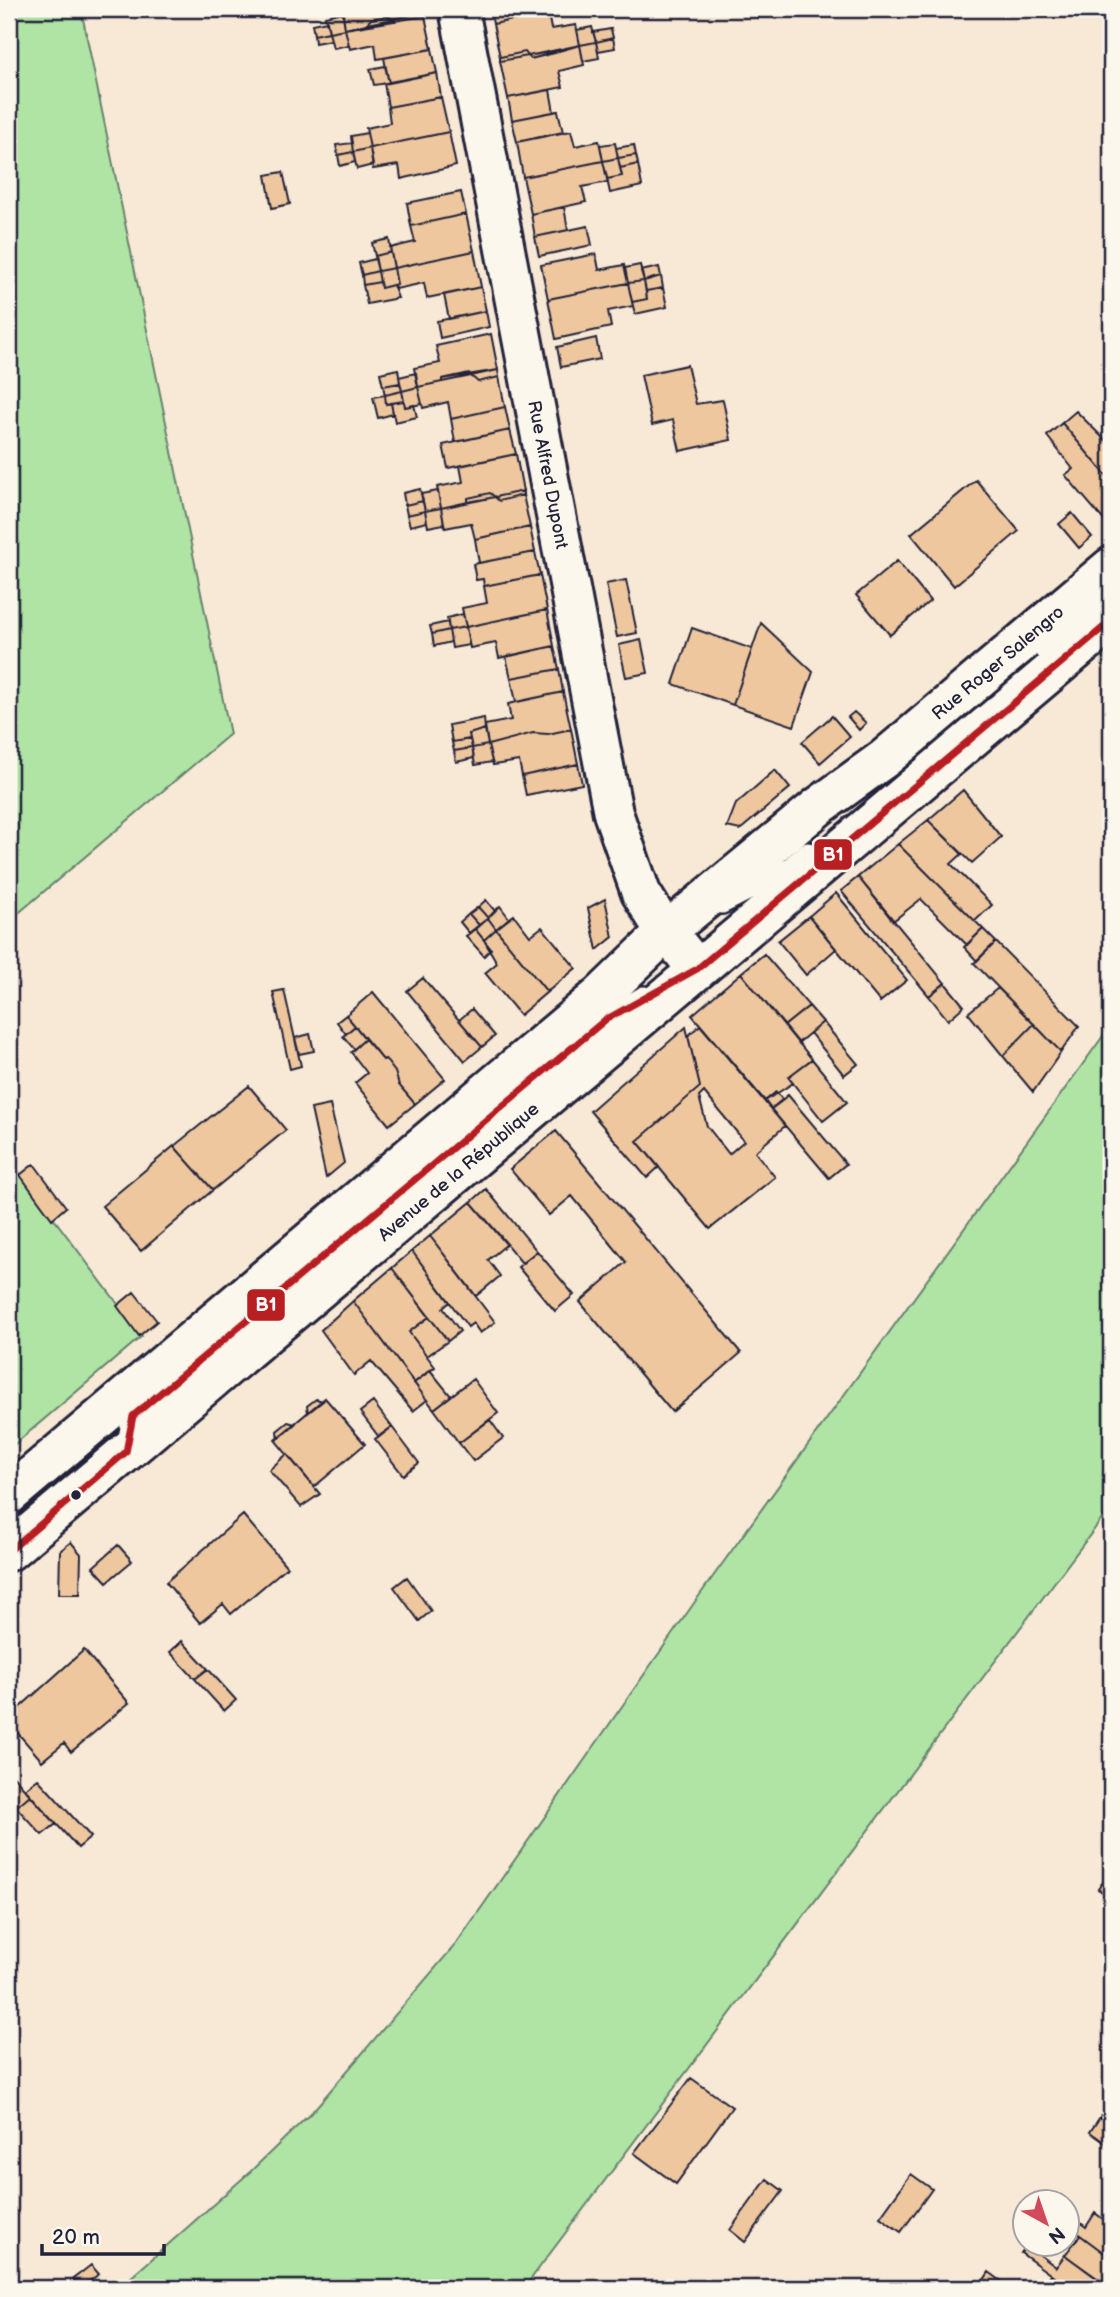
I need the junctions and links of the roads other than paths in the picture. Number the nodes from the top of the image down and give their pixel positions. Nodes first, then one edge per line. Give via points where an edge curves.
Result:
1 (459, 9) edge
2 (1111, 567) edge
3 (1111, 595) edge
4 (1111, 621) edge
5 (667, 932) junction
6 (697, 968) junction
7 (9, 1495) edge
8 (9, 1551) edge

1 - 5 main road, Rue Alfred Dupont via 614,813 641,893
2 - 5 main road, Rue Roger Salengro via 886,758 819,806
3 - 5 lane via 792,867
4 - 6 main road, Avenue de la République
5 - 6 main road, Rue Alfred Dupont
5 - 7 main road via 603,994
6 - 8 main road, Avenue de la République

